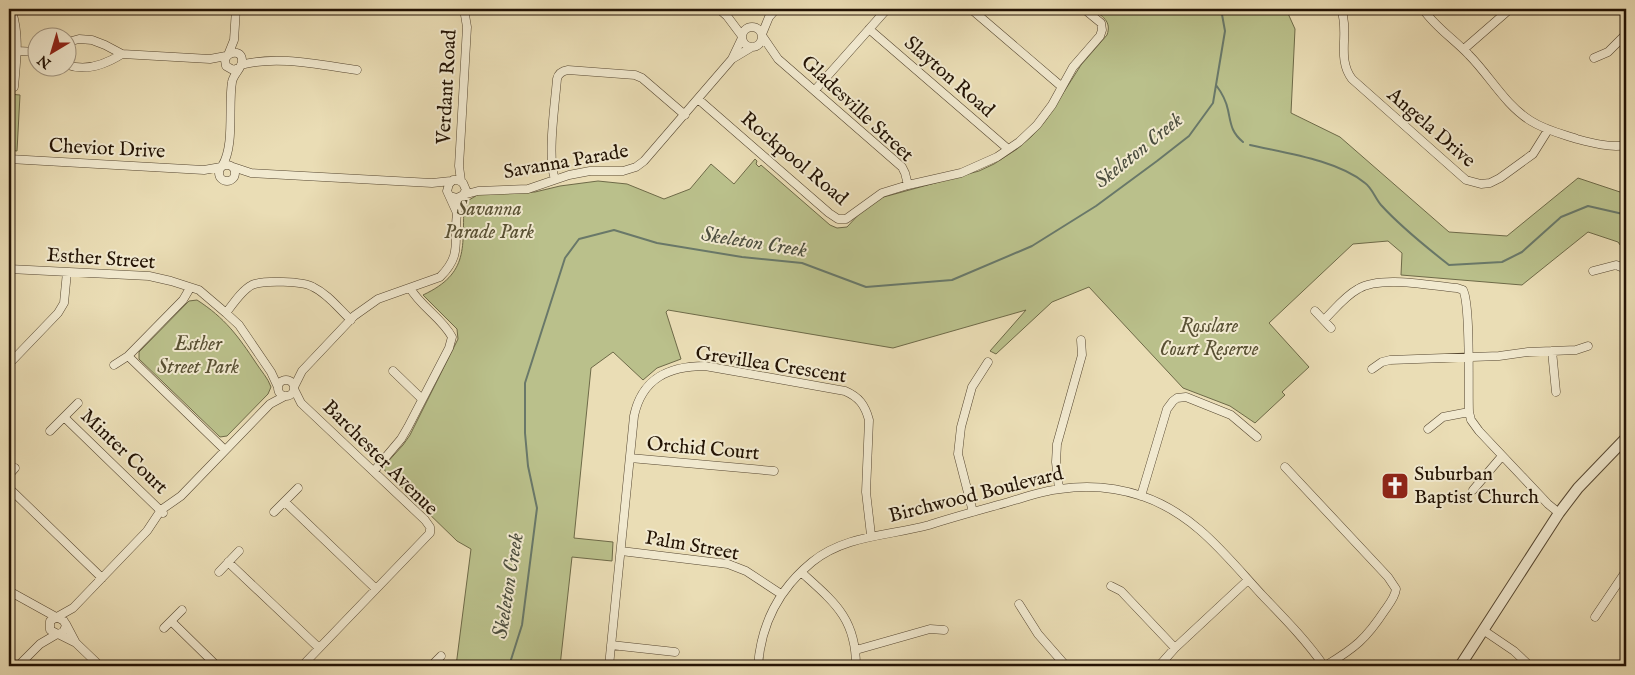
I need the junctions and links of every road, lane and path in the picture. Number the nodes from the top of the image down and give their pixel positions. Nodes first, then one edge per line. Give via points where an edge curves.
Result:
1 (236, 9) edge
2 (464, 9) edge
3 (719, 9) edge
4 (776, 9) edge
5 (887, 9) edge
6 (971, 9) edge
7 (1084, 9) edge
8 (1340, 9) edge
9 (1423, 9) edge
10 (1510, 9) edge
11 (12, 12) dead end
12 (727, 16) junction
13 (769, 17) junction
14 (750, 27) junction
15 (869, 30) junction
16 (1626, 34) edge
17 (762, 36) junction
18 (742, 37) junction
19 (78, 40) edge
20 (234, 40) junction
21 (753, 47) junction
22 (1464, 49) junction
23 (17, 51) junction
24 (28, 52) edge
25 (122, 54) junction
26 (239, 54) junction
27 (227, 55) junction
28 (210, 58) junction
29 (1594, 58) dead end
30 (732, 59) junction
31 (778, 59) junction
32 (253, 62) junction
33 (226, 65) junction
34 (240, 66) junction
35 (78, 67) edge
36 (357, 70) dead end
37 (232, 81) junction
38 (14, 87) dead end
39 (1062, 87) junction
40 (816, 90) junction
41 (698, 99) junction
42 (685, 115) junction
43 (1548, 130) junction
44 (1626, 145) edge
45 (1008, 149) junction
46 (228, 152) junction
47 (9, 160) edge
48 (233, 166) junction
49 (459, 166) junction
50 (222, 167) junction
51 (204, 170) junction
52 (251, 173) junction
53 (233, 179) junction
54 (223, 180) junction
55 (555, 180) junction
56 (452, 181) junction
57 (463, 183) junction
58 (432, 184) junction
59 (908, 185) junction
60 (478, 191) junction
61 (449, 194) junction
62 (463, 195) junction
63 (457, 213) junction
64 (9, 269) edge
65 (1626, 269) edge
66 (67, 272) junction
67 (1593, 272) dead end
68 (190, 288) junction
69 (410, 288) junction
70 (1315, 311) dead end
71 (226, 313) junction
72 (351, 320) junction
73 (1324, 320) junction
74 (1331, 328) dead end
75 (1081, 340) dead end
76 (1588, 346) dead end
77 (1552, 351) junction
78 (128, 356) junction
79 (1468, 357) junction
80 (988, 362) dead end
81 (9, 364) edge
82 (114, 365) dead end
83 (1372, 369) dead end
84 (302, 371) junction
85 (393, 371) dead end
86 (271, 372) junction
87 (285, 380) junction
88 (278, 388) junction
89 (294, 388) junction
90 (1556, 392) dead end
91 (286, 396) junction
92 (422, 399) junction
93 (78, 403) dead end
94 (302, 403) junction
95 (270, 404) junction
96 (1469, 412) junction
97 (64, 417) junction
98 (1428, 429) dead end
99 (50, 431) dead end
100 (1257, 437) dead end
101 (1626, 438) edge
102 (225, 450) junction
103 (1502, 456) junction
104 (630, 458) junction
105 (1285, 466) dead end
106 (15, 468) dead end
107 (374, 471) junction
108 (774, 472) dead end
109 (9, 475) edge
110 (9, 488) edge
111 (298, 488) dead end
112 (1059, 489) junction
113 (1472, 490) dead end
114 (1141, 496) junction
115 (285, 502) junction
116 (162, 512) junction
117 (274, 512) dead end
118 (973, 512) junction
119 (1559, 513) junction
120 (871, 535) junction
121 (239, 551) dead end
122 (621, 551) junction
123 (228, 562) junction
124 (1626, 571) edge
125 (219, 572) dead end
126 (801, 572) junction
127 (102, 578) junction
128 (1248, 580) junction
129 (1111, 586) dead end
130 (376, 589) junction
131 (9, 591) edge
132 (782, 594) junction
133 (1019, 604) dead end
134 (36, 607) junction
135 (73, 608) junction
136 (182, 610) dead end
137 (56, 617) junction
138 (1595, 617) dead end
139 (171, 621) junction
140 (49, 624) junction
141 (66, 624) junction
142 (164, 628) dead end
143 (944, 630) dead end
144 (1483, 630) junction
145 (57, 634) junction
146 (40, 644) junction
147 (76, 644) junction
148 (611, 645) junction
149 (319, 648) junction
150 (1175, 648) junction
151 (856, 650) junction
152 (675, 652) dead end
153 (441, 656) dead end
154 (18, 666) edge
155 (100, 666) edge
156 (217, 666) edge
157 (302, 666) edge
158 (432, 666) edge
159 (609, 666) edge
160 (758, 666) edge
161 (856, 666) edge
162 (1066, 666) edge
163 (1159, 666) edge
164 (1325, 666) edge
165 (1460, 666) edge
166 (1530, 666) edge

1 - 20 street
2 - 49 street, Verdant Road via 468,27
3 - 12 street
4 - 13 street
5 - 15 street
6 - 39 street
7 - 39 street, Rockpool Road via 1101,23 1102,30
8 - 43 street, Angela Drive via 1345,28 1344,61 1348,74 1466,180 1481,184 1500,178 1533,154
9 - 22 street
10 - 22 street
11 - 23 street
12 - 14 street
12 - 18 street
13 - 14 street
13 - 17 street
14 - 17 street via 758,28
14 - 18 street via 744,30
15 - 40 street
15 - 45 street, Slayton Road
16 - 29 street via 1608,52
17 - 21 street via 760,43
17 - 31 street, Gladesville Street
18 - 21 street via 745,44
18 - 30 street, Savanna Parade
19 - 25 street via 105,44
20 - 26 street
20 - 27 street
21 - 30 street, Savanna Parade
21 - 31 street, Gladesville Street
22 - 43 street via 1511,105 1531,122
23 - 24 street
23 - 38 street
25 - 28 street
25 - 35 street via 103,64
26 - 27 street via 232,52
26 - 32 street
26 - 34 street
27 - 28 street
27 - 33 street
28 - 33 street
30 - 41 street, Savanna Parade
31 - 40 street, Gladesville Street
32 - 34 street
32 - 36 street via 299,62
33 - 34 street via 231,69
33 - 37 street
34 - 37 street
37 - 46 street
39 - 45 street, Rockpool Road via 1037,125
40 - 59 street, Gladesville Street via 902,167
41 - 42 street, Savanna Parade
41 - 59 street, Rockpool Road via 838,219 851,217 882,193
42 - 55 street, Savanna Parade via 636,167 623,171 590,171
42 - 55 street via 635,75 563,71 557,80 552,149
43 - 44 street via 1586,142
45 - 59 street, Rockpool Road via 961,174
46 - 48 street
46 - 50 street
47 - 51 street, Cheviot Drive
48 - 50 street
48 - 52 street
48 - 53 street via 236,174
49 - 56 street, Verdant Road
49 - 57 street, Verdant Road
50 - 51 street, Cheviot Drive
50 - 54 street via 219,174
51 - 54 street, Cheviot Drive
52 - 53 street
52 - 58 street
53 - 54 street
55 - 60 street, Savanna Parade via 528,189
56 - 57 street
56 - 58 street
56 - 61 street via 447,187
57 - 60 street, Savanna Parade
57 - 62 street via 466,190
58 - 61 street
60 - 62 street, Savanna Parade
61 - 62 street via 457,198
61 - 63 street
62 - 63 street
63 - 69 street via 456,252 451,265 440,277
64 - 66 street, Esther Street
65 - 67 street via 1616,265
66 - 68 street, Esther Street via 149,276
66 - 81 street via 64,303 58,313
68 - 71 street, Esther Street via 199,290
68 - 78 street via 183,300
69 - 72 street via 378,299
69 - 92 street via 452,337
70 - 73 street
71 - 72 street via 252,285 264,282 304,283 321,292
71 - 86 street, Esther Street via 239,325
72 - 84 street
73 - 74 street
73 - 79 street via 1359,288 1375,282 1460,288 1466,297
75 - 112 street via 1082,355 1057,444
76 - 77 street
77 - 79 street
77 - 90 street
78 - 82 street
78 - 102 street
79 - 83 street via 1390,360
79 - 96 street
80 - 118 street via 972,387 958,454
84 - 87 street
84 - 89 street
85 - 92 street
86 - 87 street, Esther Street
86 - 88 street, Esther Street
87 - 88 street
87 - 89 street
88 - 91 street via 280,394
88 - 95 street
89 - 91 street via 292,394
89 - 94 street, Barchester Avenue
91 - 94 street, Barchester Avenue
91 - 95 street
92 - 107 street via 401,438
93 - 97 street, Minter Court
94 - 107 street, Barchester Avenue
95 - 102 street
96 - 98 street via 1443,417
96 - 103 street via 1474,426
97 - 99 street, Minter Court
97 - 116 street, Minter Court
100 - 114 street via 1231,415 1186,397 1178,398 1167,409
101 - 119 street
102 - 116 street
103 - 113 street
103 - 119 street
104 - 108 street, Orchid Court
104 - 120 street, Grevillea Crescent via 636,406 654,380 672,369 705,366 845,391 861,401 869,420 866,492
104 - 122 street, Grevillea Crescent
105 - 164 street via 1400,588 1370,632 1348,652
106 - 109 street
107 - 130 street, Barchester Avenue via 430,527 430,533
110 - 127 street
111 - 115 street
112 - 114 street, Birchwood Boulevard via 1098,487
112 - 118 street, Birchwood Boulevard
114 - 128 street, Birchwood Boulevard via 1182,515 1202,531
115 - 117 street
115 - 130 street
116 - 127 street
118 - 120 street, Birchwood Boulevard via 906,531
119 - 144 street
120 - 126 street, Birchwood Boulevard via 824,553
121 - 123 street
122 - 132 street, Palm Street via 728,564
122 - 148 street, Grevillea Crescent
123 - 125 street
123 - 149 street
124 - 138 street
126 - 132 street, Birchwood Boulevard
126 - 151 street via 840,610 854,637
127 - 135 street
128 - 150 street
128 - 164 street, Birchwood Boulevard
129 - 150 street via 1121,591
130 - 149 street, Barchester Avenue
131 - 134 street
132 - 160 street, Birchwood Boulevard via 764,631
133 - 162 street via 1038,634
134 - 137 street
134 - 140 street
135 - 137 street
135 - 141 street
136 - 139 street
137 - 140 street
137 - 141 street
139 - 142 street
139 - 156 street
140 - 145 street via 50,630
140 - 146 street
141 - 145 street via 63,632
141 - 147 street
143 - 151 street via 930,629
144 - 165 street
144 - 166 street
145 - 146 street
145 - 147 street
146 - 154 street
147 - 155 street
148 - 152 street
148 - 159 street, Grevillea Crescent
149 - 157 street, Barchester Avenue
150 - 163 street
151 - 161 street
153 - 158 street

